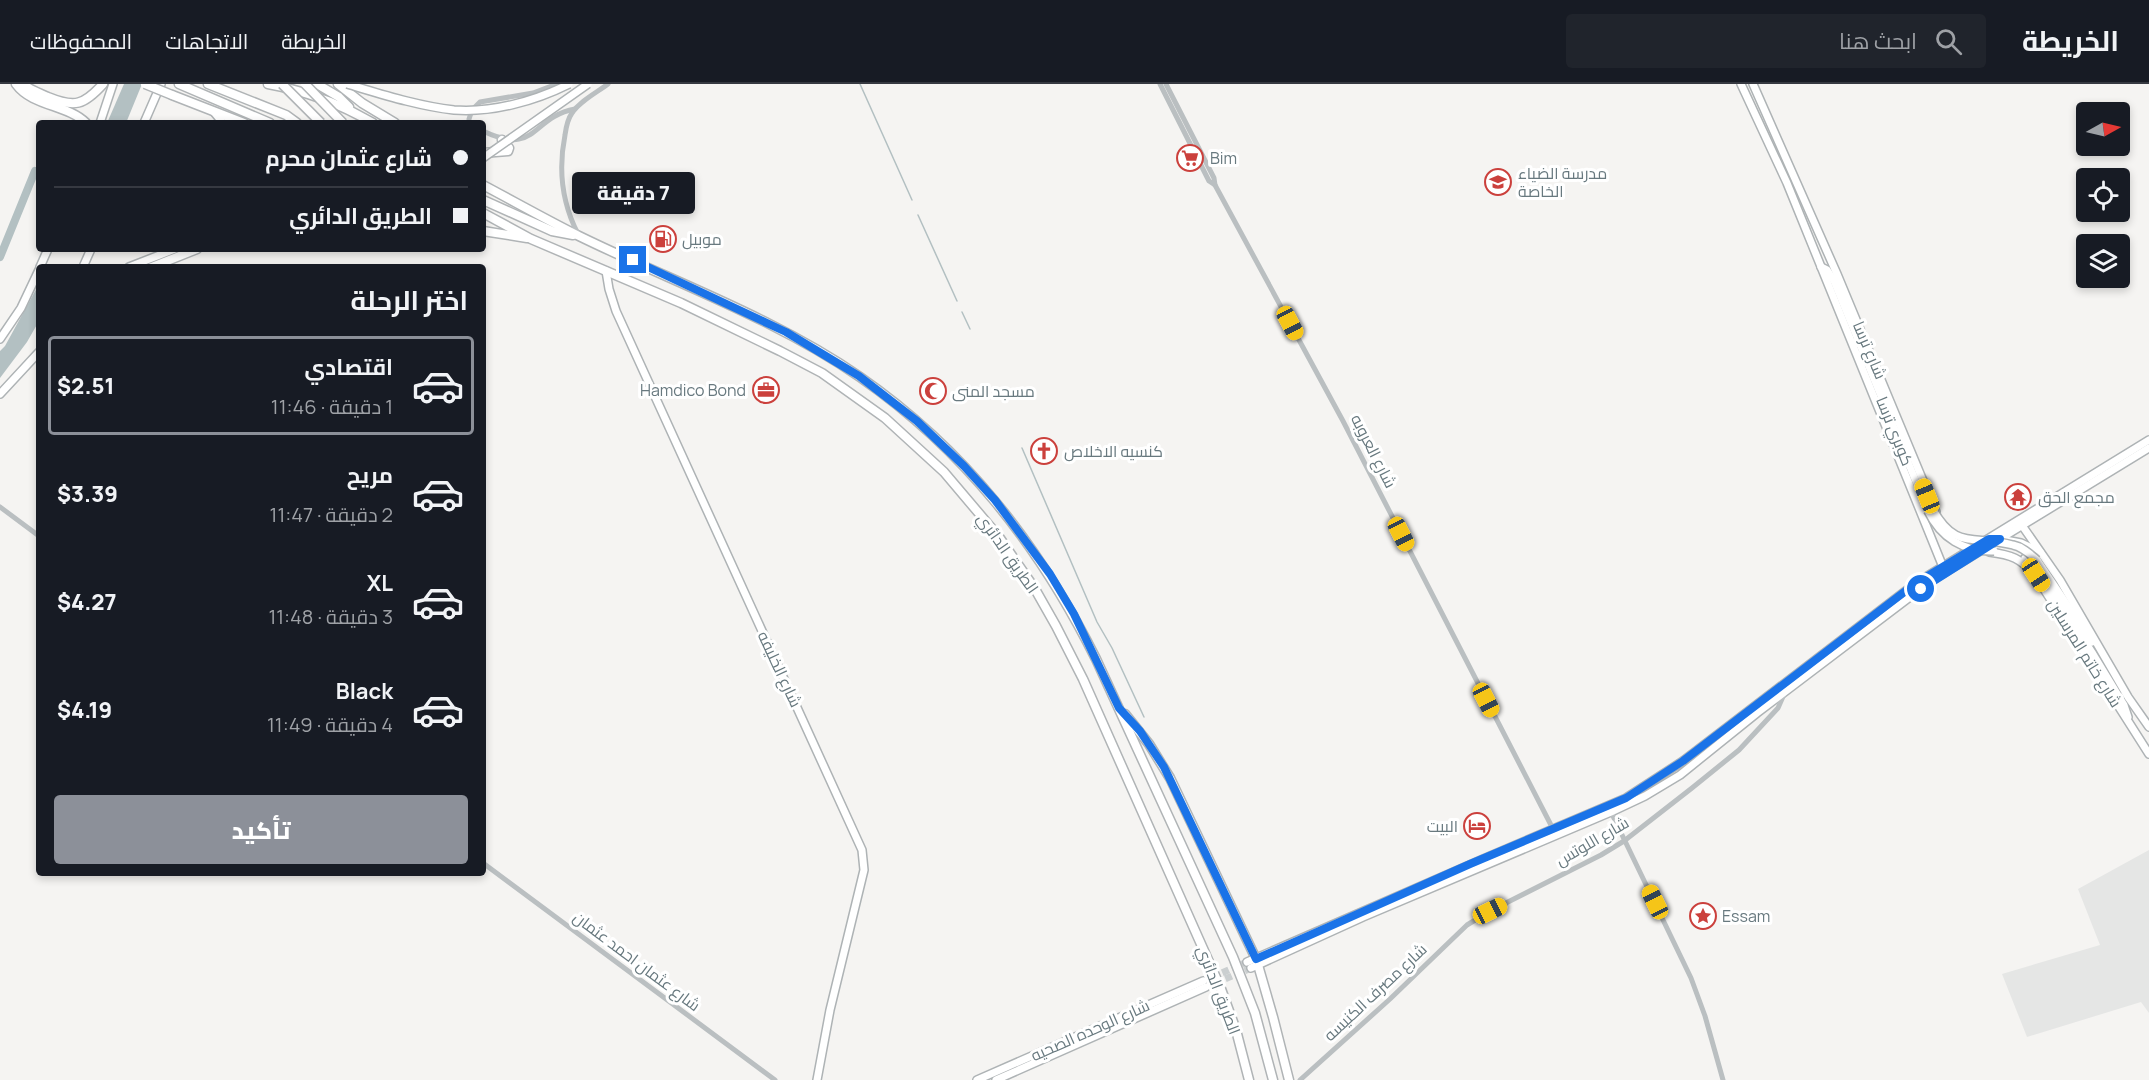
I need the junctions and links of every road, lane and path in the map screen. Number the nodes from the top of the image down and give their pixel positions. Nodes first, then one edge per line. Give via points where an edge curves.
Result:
1 (16, 84) edge
2 (23, 84) edge
3 (103, 84) edge
4 (113, 84) edge
5 (145, 84) edge
6 (161, 84) edge
7 (180, 84) edge
8 (208, 84) edge
9 (268, 84) edge
10 (282, 84) edge
11 (305, 84) edge
12 (317, 84) edge
13 (339, 84) edge
14 (347, 84) edge
15 (557, 84) edge
16 (569, 84) edge
17 (588, 84) edge
18 (608, 84) edge
19 (1160, 84) edge
20 (1166, 84) edge
21 (1741, 84) edge
22 (1753, 84) edge
23 (1757, 93) junction
24 (1749, 99) junction
25 (575, 109) junction
26 (351, 110) junction
27 (214, 112) junction
28 (83, 120) edge
29 (101, 120) edge
30 (146, 120) edge
31 (221, 120) edge
32 (236, 120) edge
33 (263, 120) edge
34 (293, 120) edge
35 (318, 120) edge
36 (340, 120) edge
37 (368, 120) edge
38 (389, 120) edge
39 (468, 120) edge
40 (1773, 127) junction
41 (486, 132) edge
42 (1763, 133) junction
43 (502, 140) junction
44 (486, 153) edge
45 (486, 156) edge
46 (1215, 184) junction
47 (486, 186) edge
48 (486, 201) edge
49 (486, 215) edge
50 (486, 232) edge
51 (579, 236) junction
52 (531, 239) junction
53 (167, 252) edge
54 (190, 252) edge
55 (137, 264) edge
56 (160, 264) edge
57 (1821, 267) junction
58 (606, 271) junction
59 (36, 277) edge
60 (0, 339) edge
61 (36, 355) edge
62 (1884, 383) junction
63 (0, 394) edge
64 (2149, 440) edge
65 (2149, 448) edge
66 (0, 507) edge
67 (1930, 510) junction
68 (2020, 523) junction
69 (36, 534) edge
70 (1989, 539) junction
71 (2000, 539) junction
72 (1981, 551) junction
73 (2037, 559) junction
74 (1942, 567) junction
75 (1784, 688) junction
76 (2128, 697) joint
77 (1119, 708) junction
78 (2129, 723) junction
79 (2149, 727) edge
80 (2149, 754) edge
81 (1611, 812) junction
82 (1553, 829) junction
83 (1624, 841) junction
84 (486, 865) edge
85 (1467, 925) joint
86 (1253, 963) junction
87 (1205, 984) tunnel mouth
88 (1022, 1064) junction
89 (775, 1080) edge
90 (817, 1080) edge
91 (977, 1080) edge
92 (996, 1080) edge
93 (1249, 1080) edge
94 (1273, 1080) edge
95 (1289, 1080) edge
96 (1300, 1080) edge
97 (1723, 1080) edge

1 - 28 highway via 32,98
2 - 3 highway via 69,104 85,100
4 - 29 main road
5 - 27 highway, bridge
6 - 30 main road
7 - 33 highway
8 - 34 highway
9 - 26 highway via 302,90
10 - 35 highway, bridge
11 - 36 highway, bridge
12 - 26 highway via 342,99
13 - 38 highway
14 - 16 main road, bridge via 435,107 463,110 517,102
15 - 39 street via 532,93 480,102
17 - 45 main road, bridge
18 - 25 street
19 - 46 street, شارع العروبه via 1209,181
20 - 46 street, شارع العروبه
21 - 24 main road, شارع ترسا
22 - 23 main road, شارع ترسا
23 - 24 main road via 1755,100
23 - 40 main road, شارع ترسا
24 - 42 main road, شارع ترسا
25 - 43 street via 557,115 525,137
25 - 51 street via 568,119 562,148 562,179 567,208
26 - 37 highway
27 - 31 main road
27 - 32 highway
40 - 42 main road via 1765,127
40 - 62 main road, شارع ترسا
41 - 43 street
42 - 57 main road, شارع ترسا
43 - 44 highway via 508,151
46 - 82 street, شارع العروبه via 1343,421
47 - 51 highway, الطريق الدائري
48 - 51 highway, الطريق الدائري via 552,231
49 - 52 highway, الطريق الدائري
50 - 52 highway, الطريق الدائري
51 - 77 highway, الطريق الدائري via 786,332 859,376 932,435 1003,509 1050,574 1074,614
52 - 58 highway, الطريق الدائري
53 - 55 main road
54 - 56 highway
57 - 67 main road, كوبري ترسا via 1834,281
57 - 74 main road, شارع ترسا
58 - 90 main road, شارع الخليفه via 616,311 862,850 864,870
58 - 93 highway, الطريق الدائري via 825,375 898,429 958,488 999,537 1046,607 1083,679 1221,989
59 - 60 main road
61 - 63 main road
62 - 67 main road, كوبري ترسا
62 - 70 main road, شارع ترسا via 1941,521 1959,534
64 - 68 main road
65 - 68 main road
66 - 69 street
67 - 73 main road, كوبري ترسا, bridge via 1957,537 2013,544
68 - 70 main road
68 - 71 main road
68 - 73 main road
70 - 71 main road, شارع ترسا
70 - 74 main road
71 - 72 main road
71 - 73 main road, شارع ترسا via 2021,543
72 - 75 main road via 1931,581
72 - 78 main road, شارع خاتم المرسلين via 2014,557 2036,575
73 - 76 main road, كوبري ترسا
73 - 78 main road, كوبري ترسا via 2041,575 2124,705
74 - 75 main road via 1909,588
75 - 81 main road via 1680,775
75 - 82 main road via 1654,782
75 - 83 street, شارع اللوتس via 1778,708 1739,750
76 - 79 main road, شارع خاتم المرسلين
77 - 86 highway via 1149,744 1170,778
77 - 94 highway, الطريق الدائري via 1233,957 1255,1013
78 - 80 main road, شارع خاتم المرسلين
81 - 83 street
81 - 86 main road
82 - 86 main road
83 - 85 street, شارع اللوتس
83 - 97 street via 1691,978
84 - 89 street, شارع عثمان احمد عثمان
85 - 96 street, شارع مصرف الكنيسه
86 - 95 highway via 1276,1026
87 - 88 main road, شارع الوحده الصحيه
88 - 91 main road, شارع الوحده الصحيه
88 - 92 main road, شارع الوحده الصحيه

